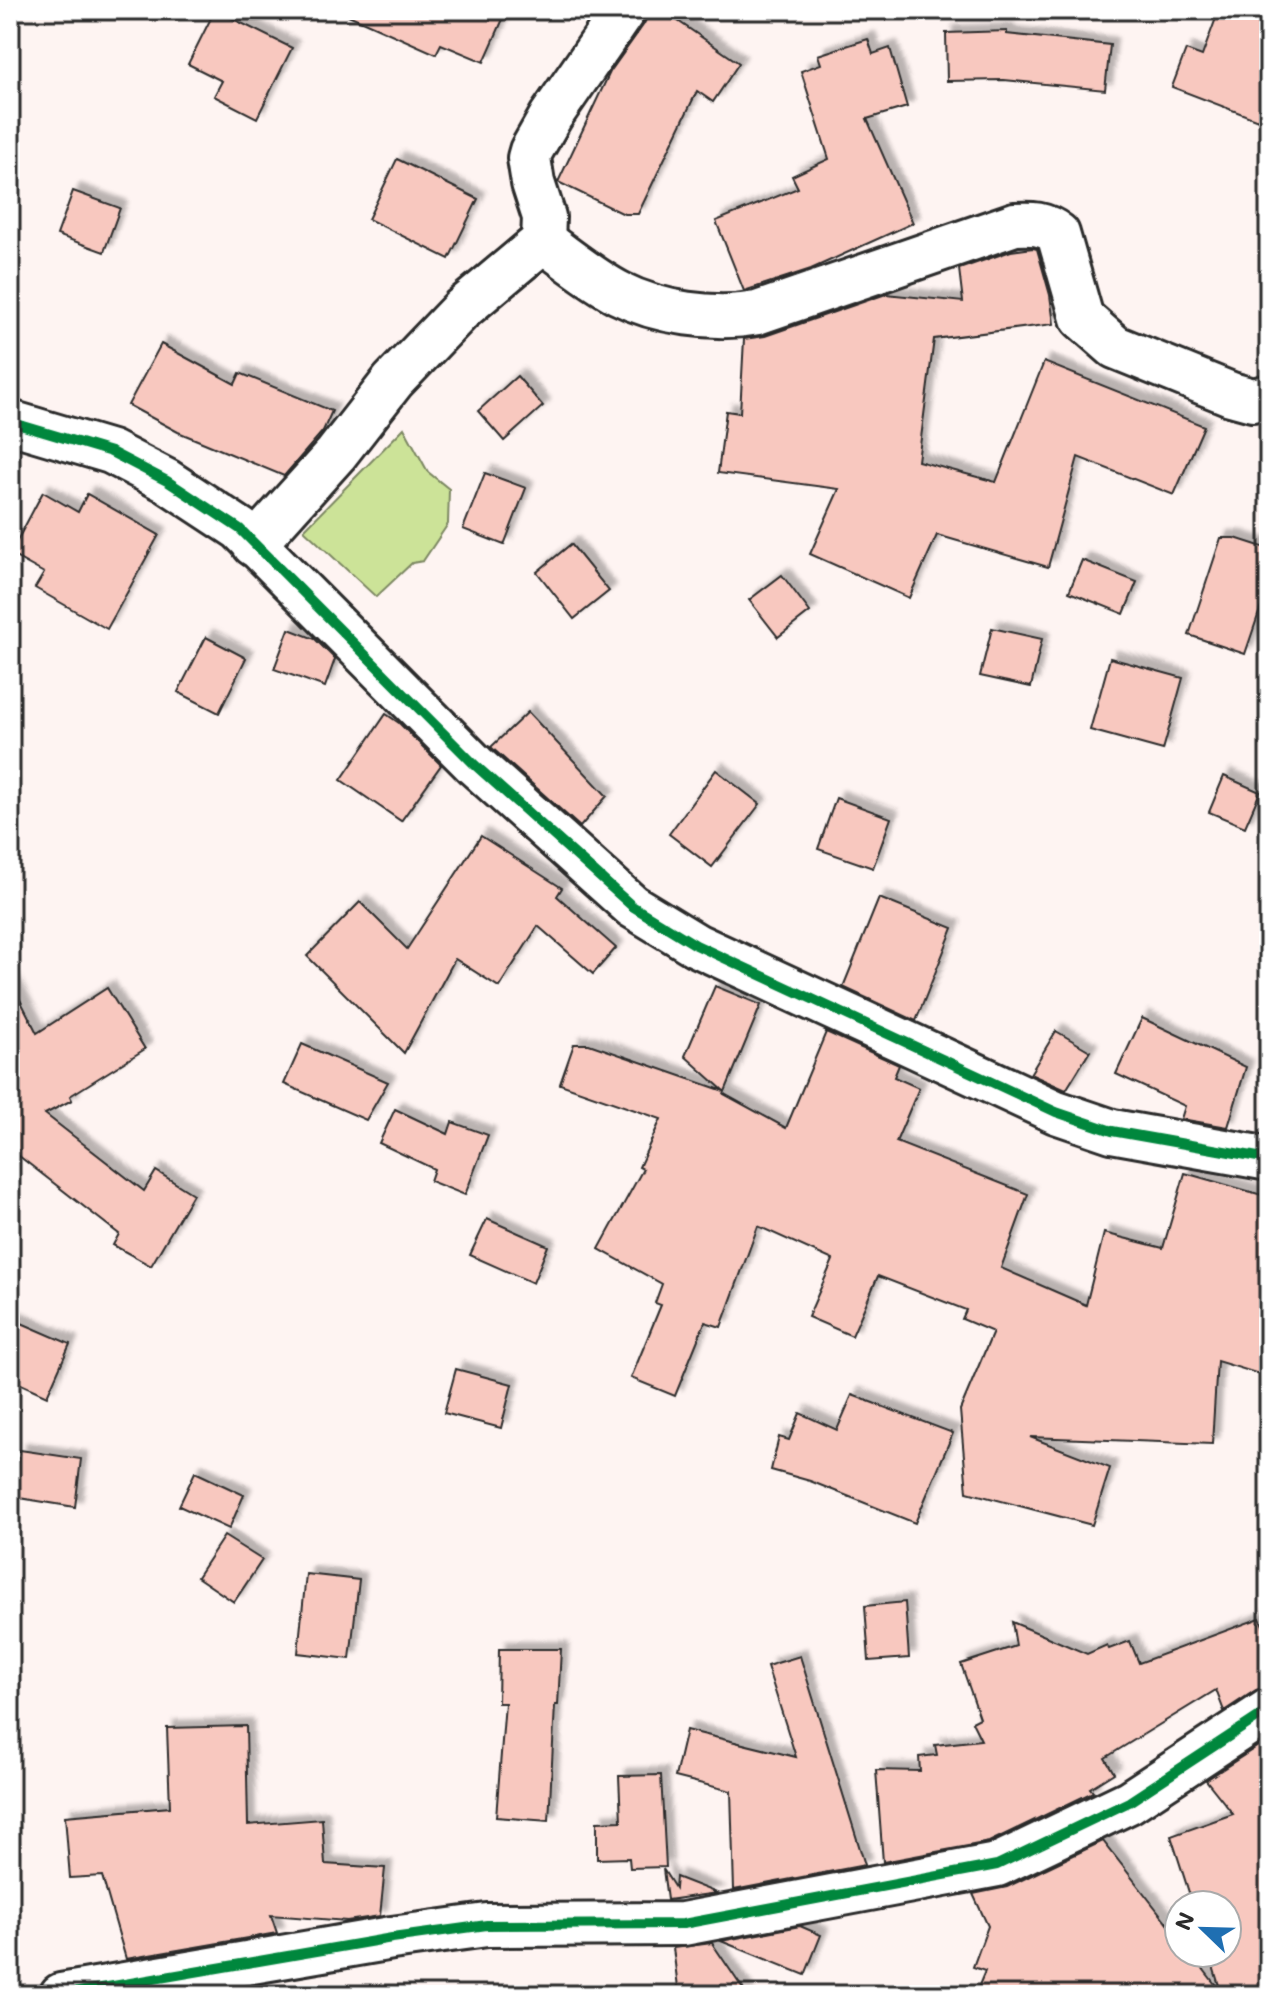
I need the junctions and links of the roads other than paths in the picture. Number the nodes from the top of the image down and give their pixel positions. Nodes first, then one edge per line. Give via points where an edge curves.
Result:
1 (624, 10) edge
2 (543, 241) junction
3 (1269, 396) edge
4 (10, 422) edge
5 (254, 545) junction
6 (1269, 1159) edge
7 (1269, 1710) edge
8 (61, 1995) edge

1 - 2 street via 531,151 533,183 544,217
2 - 3 street via 633,299 695,316 743,316 1015,224 1048,226 1058,234 1082,318 1115,347 1231,394 1253,400
2 - 5 street via 462,309 393,381
4 - 5 street via 111,452 179,489 240,529
5 - 6 street via 475,765 658,924 1056,1112 1112,1131
7 - 8 street via 1129,1802 997,1865 683,1924 487,1925

